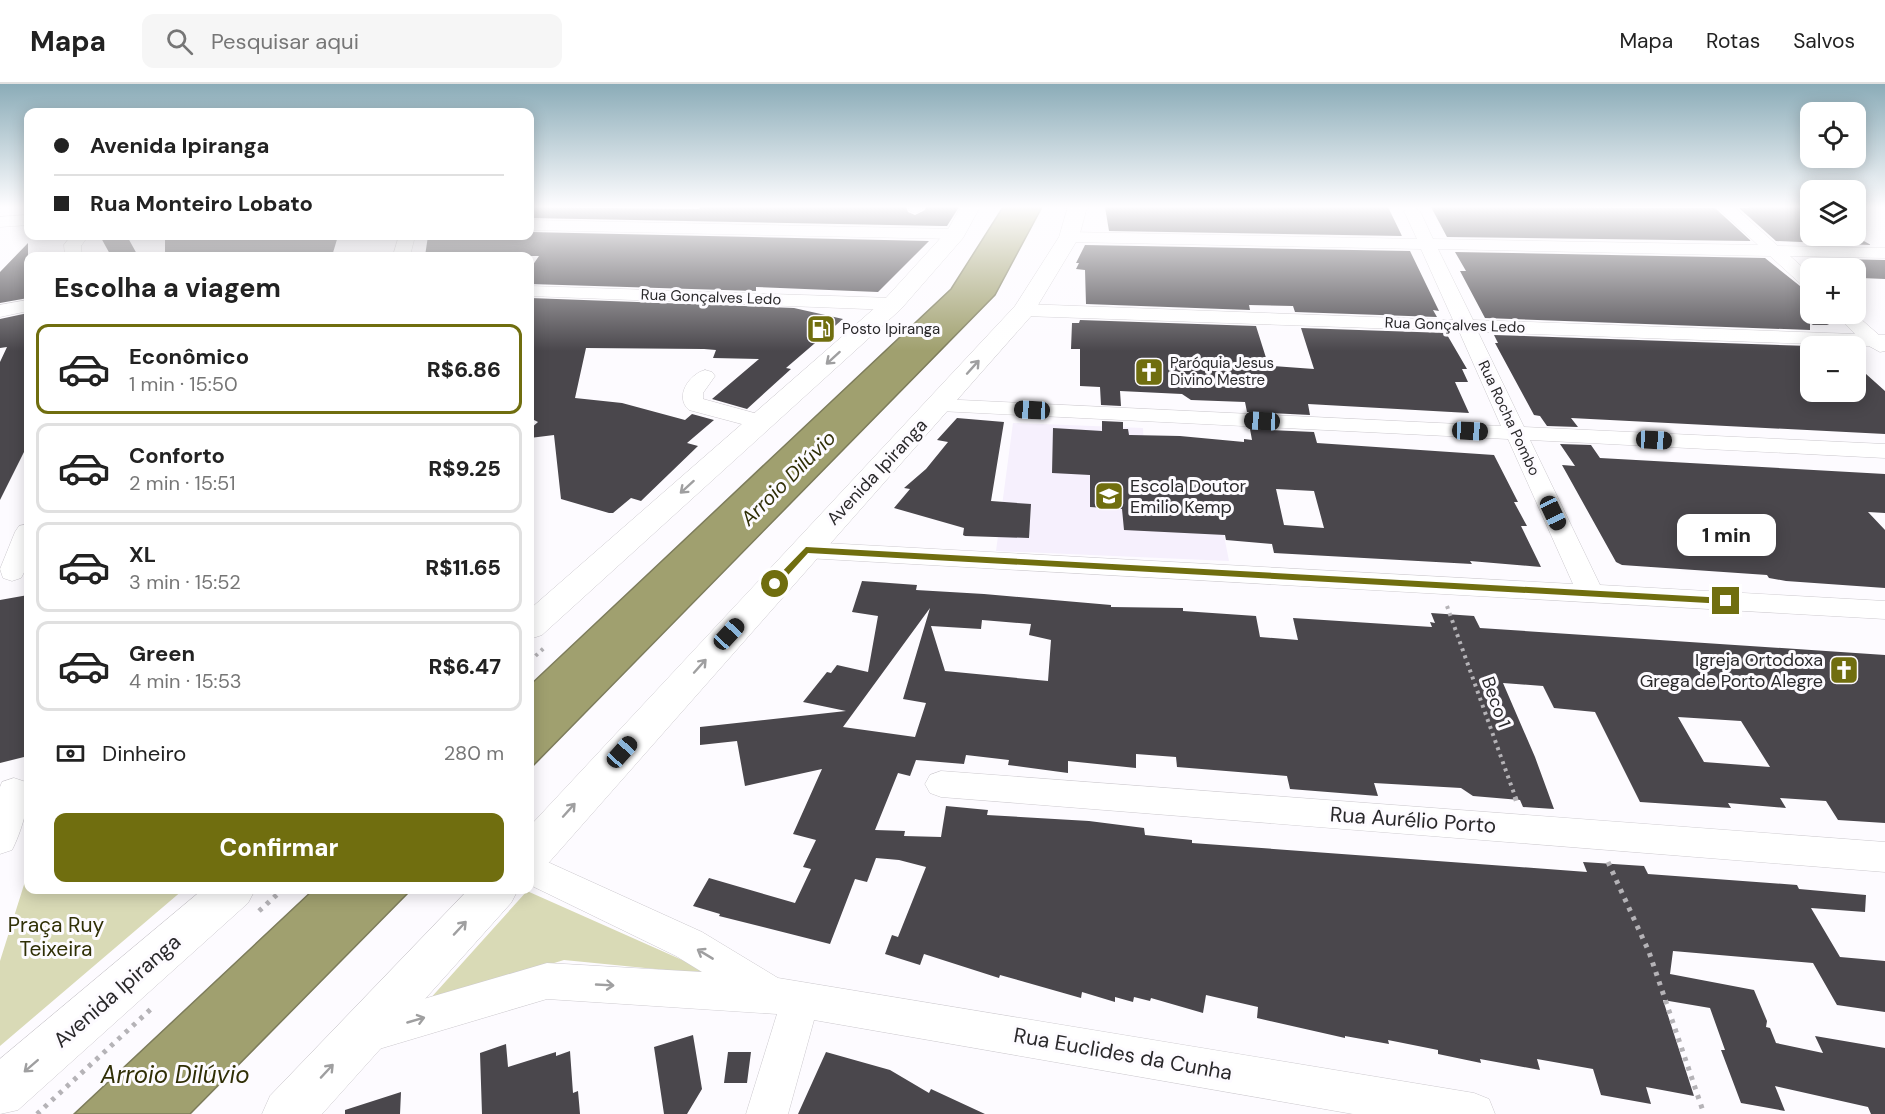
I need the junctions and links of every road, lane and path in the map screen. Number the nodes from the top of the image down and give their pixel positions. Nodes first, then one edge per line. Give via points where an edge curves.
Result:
1 (937, 255) edge
2 (1058, 255) edge
3 (1433, 255) edge
4 (1780, 255) edge
5 (1800, 274) edge
6 (534, 291) edge
7 (893, 304) junction
8 (24, 307) edge
9 (1024, 309) junction
10 (0, 311) edge
11 (1856, 324) edge
12 (1466, 326) junction
13 (1881, 344) edge
14 (705, 376) dead end
15 (939, 405) junction
16 (761, 422) junction
17 (1516, 433) junction
18 (1885, 451) edge
19 (24, 543) edge
20 (806, 550) junction
21 (13, 572) edge
22 (1440, 585) junction
23 (1590, 594) junction
24 (1885, 610) edge
25 (534, 623) edge
26 (941, 783) dead end
27 (20, 790) edge
28 (1527, 829) junction
29 (1595, 834) junction
30 (0, 840) edge
31 (534, 850) edge
32 (1885, 857) edge
33 (534, 871) edge
34 (228, 894) edge
35 (492, 894) edge
36 (787, 997) junction
37 (360, 1036) junction
38 (0, 1092) edge
39 (288, 1114) edge
40 (767, 1114) edge
41 (1473, 1114) edge
42 (1704, 1114) edge

1 - 7 main road
2 - 9 main road, Avenida Ipiranga
3 - 12 street, Rua Rocha Pombo
4 - 5 street
6 - 7 street, Rua Gonçalves Ledo
7 -> 16 main road
8 - 10 street
9 - 12 street, Rua Gonçalves Ledo
15 -> 9 main road, Avenida Ipiranga
11 - 13 street
12 - 13 street, Rua Gonçalves Ledo
12 - 17 street, Rua Rocha Pombo
14 - 16 street via 692,393 697,405
15 - 17 street
15 - 20 main road, Avenida Ipiranga
16 -> 25 main road
17 - 18 street
17 - 23 street, Rua Rocha Pombo
19 - 21 street
20 - 22 street
31 -> 20 main road, Avenida Ipiranga
22 - 23 street
22 - 28 path, Beco 1
23 - 24 street
26 - 28 street, Rua Aurélio Porto
27 - 30 street
28 - 29 street, Rua Aurélio Porto
29 - 32 street, Rua Aurélio Porto
29 - 42 path via 1649,952
36 -> 33 street, Rua Euclides da Cunha via 688,944
34 -> 38 main road, Avenida Ipiranga
37 -> 35 main road
37 -> 36 street, Rua Euclides da Cunha via 547,981
36 - 40 street
36 - 41 street, Rua Euclides da Cunha
39 -> 37 main road

